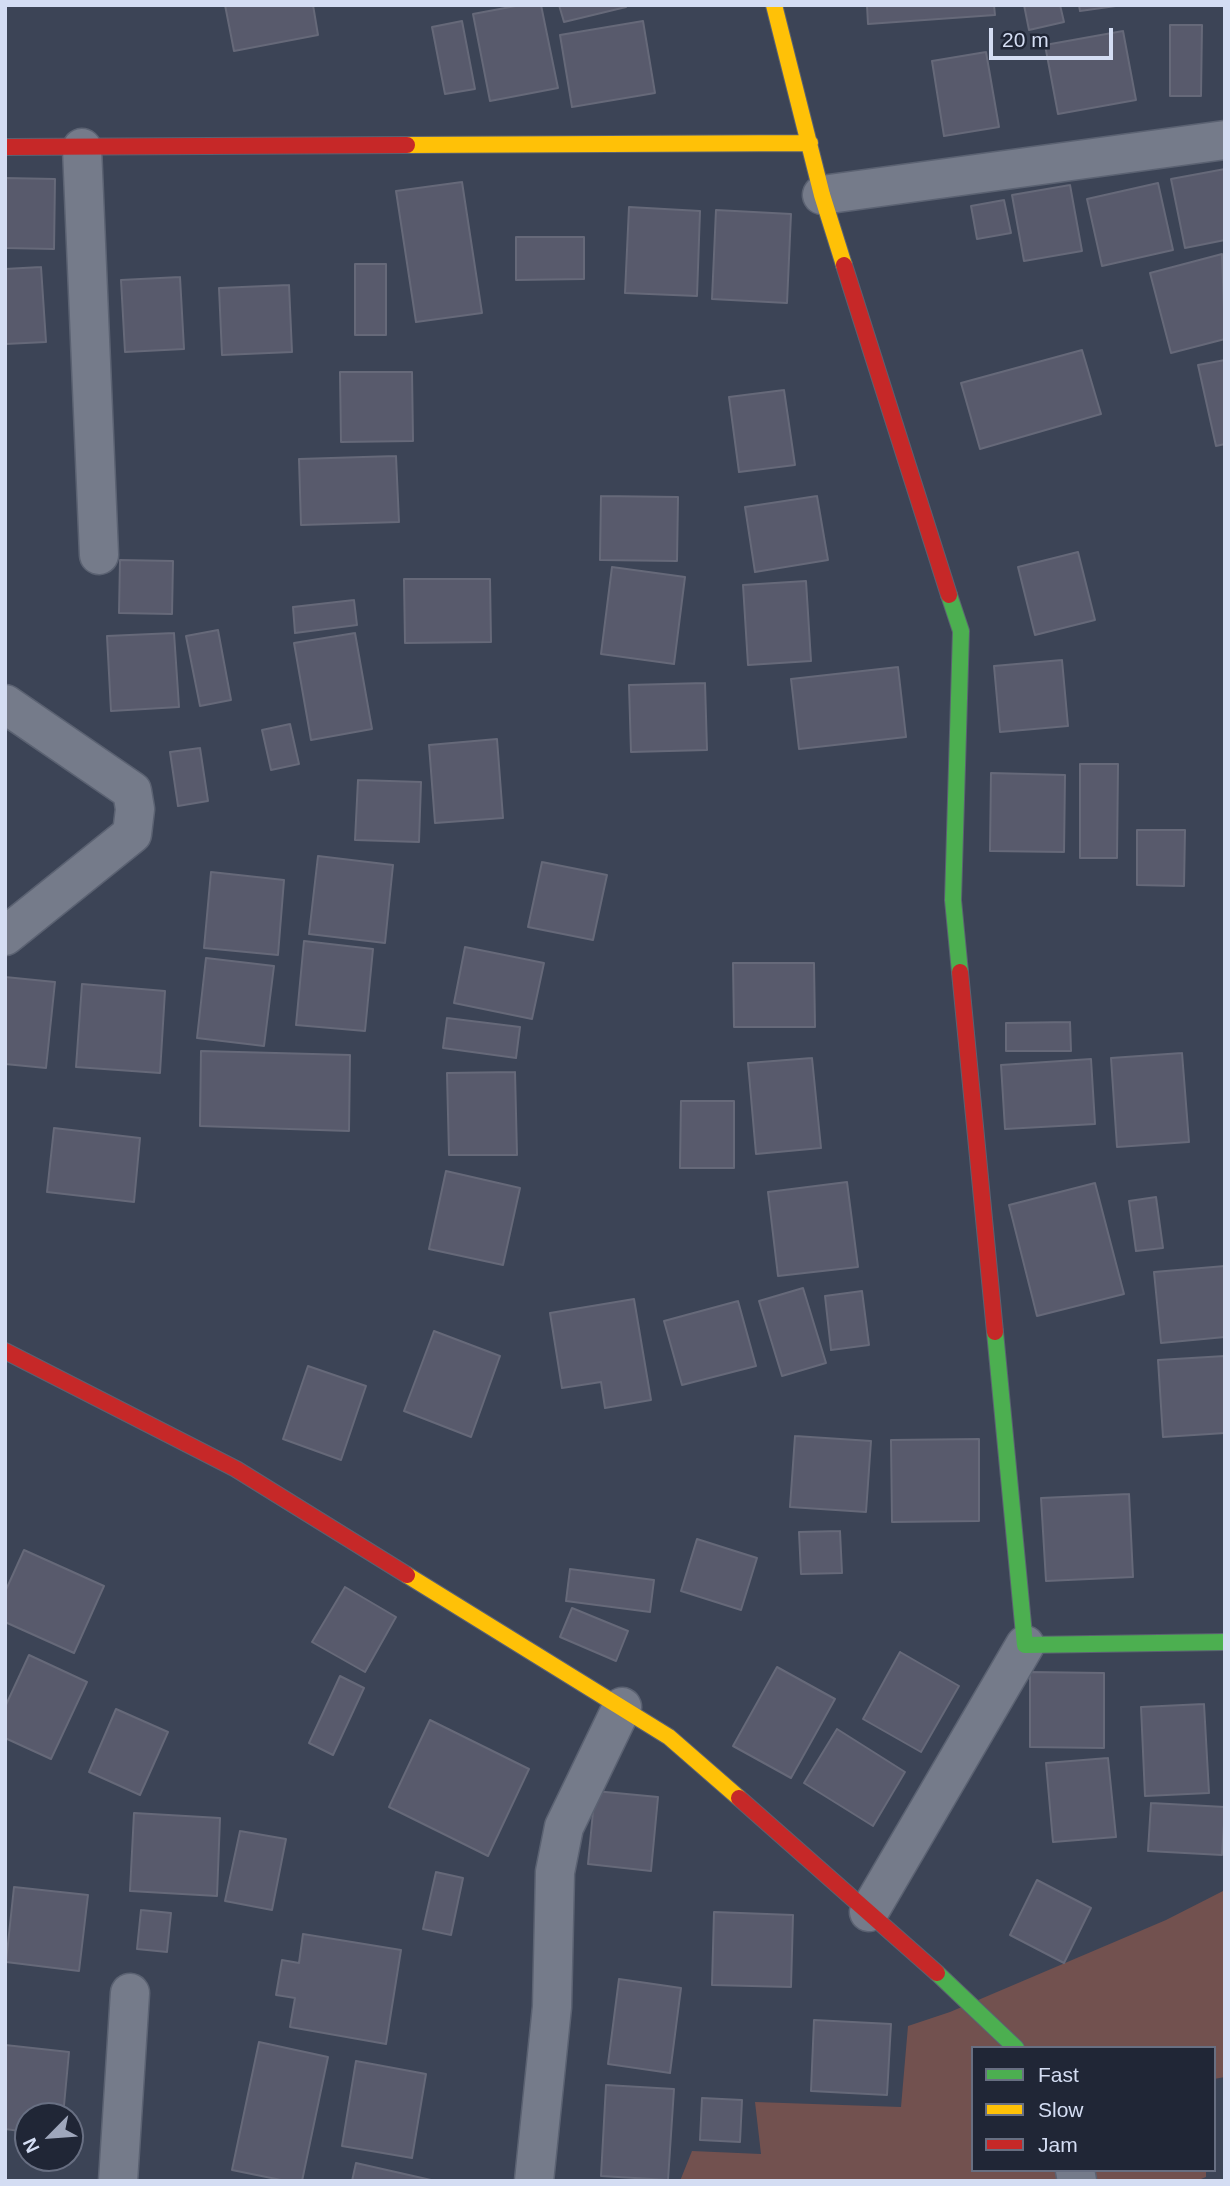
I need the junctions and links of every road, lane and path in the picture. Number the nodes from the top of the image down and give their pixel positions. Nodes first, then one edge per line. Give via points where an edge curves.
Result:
1 (774, 5) edge
2 (1225, 140) edge
3 (810, 144) junction
4 (5, 147) edge
5 (82, 148) junction
6 (822, 194) junction
7 (99, 555) dead end
8 (5, 704) edge
9 (5, 936) edge
10 (5, 1351) edge
11 (1225, 1642) edge
12 (1025, 1645) junction
13 (622, 1707) junction
14 (869, 1912) junction
15 (130, 1993) dead end
16 (1014, 2046) edge
17 (118, 2181) edge
18 (534, 2181) edge

1 - 3 street
2 - 6 street
3 - 5 street via 485,142
3 - 6 street
4 - 5 street
5 - 7 street
6 - 12 street via 961,631 953,900
8 - 9 street via 132,791 135,809 132,834
10 - 13 street via 236,1469
11 - 12 street
12 - 14 street
13 - 14 street via 669,1737
13 - 18 street via 564,1827 555,1872 552,2007
14 - 16 street
15 - 17 street

